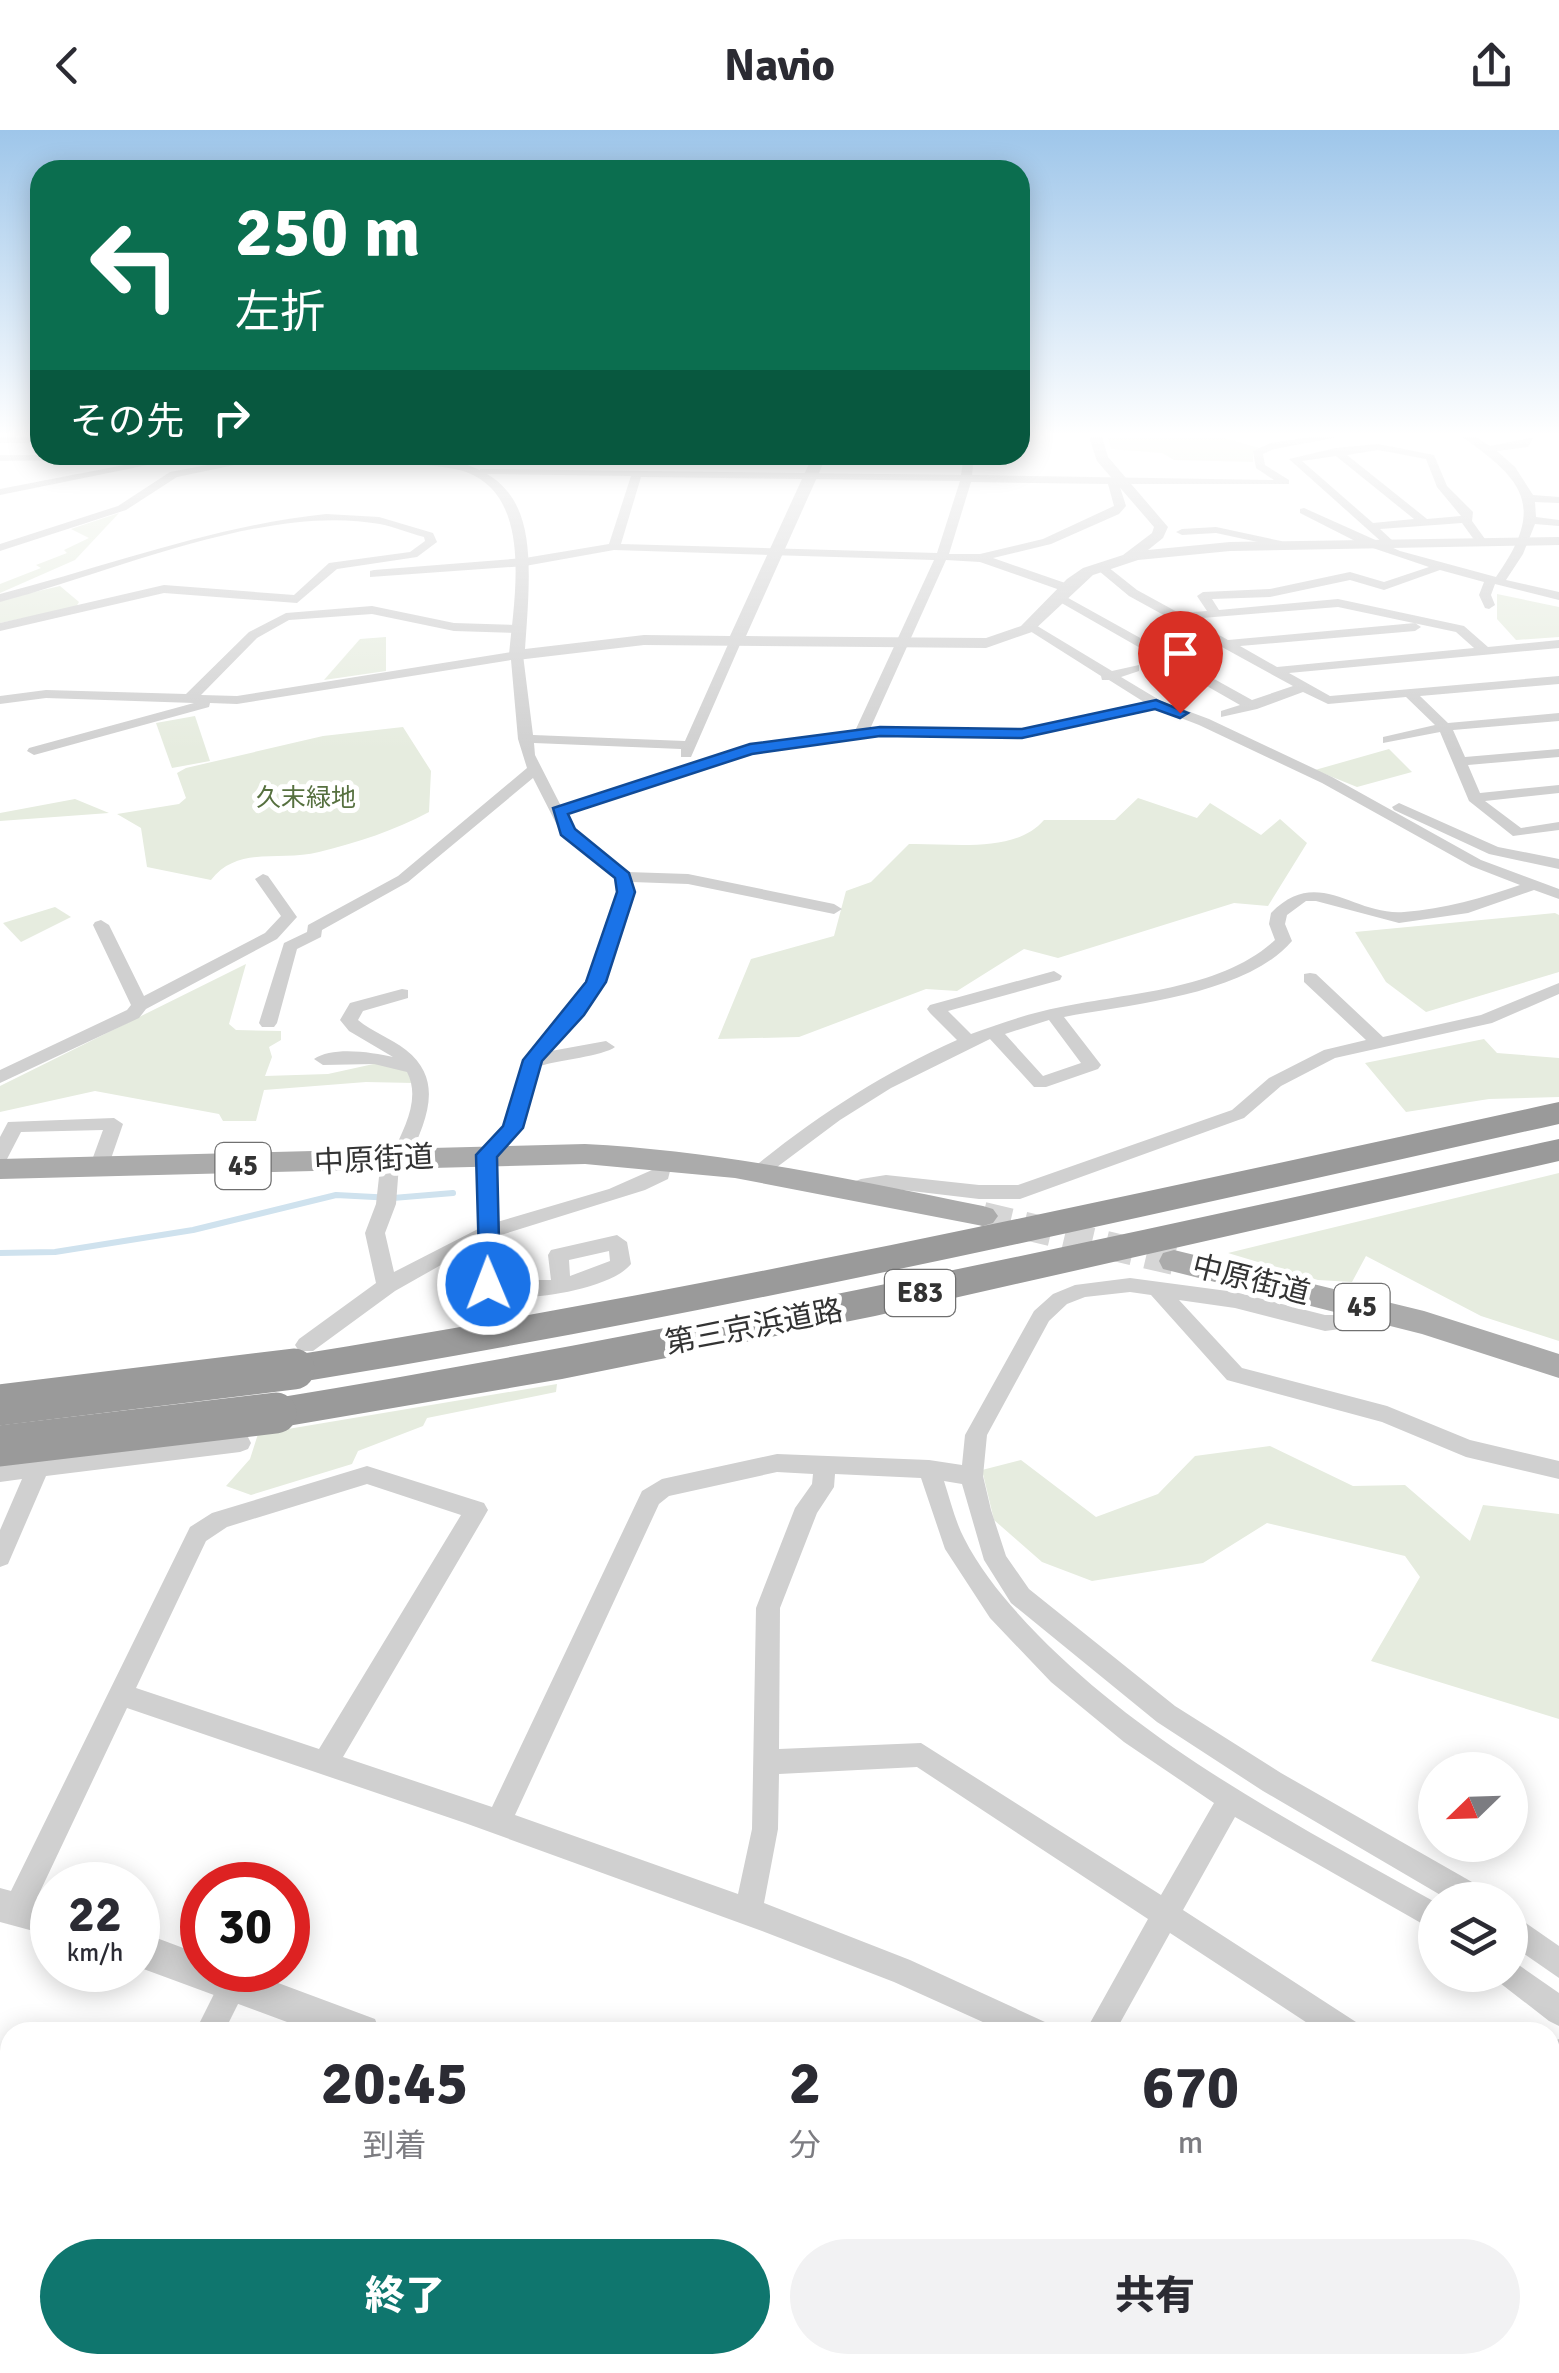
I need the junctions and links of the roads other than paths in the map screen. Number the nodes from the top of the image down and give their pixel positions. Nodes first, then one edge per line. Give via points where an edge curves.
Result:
1 (188, 542) edge
2 (431, 542) edge
3 (519, 542) edge
4 (616, 542) edge
5 (783, 542) edge
6 (945, 542) edge
7 (1048, 542) edge
8 (1151, 542) edge
9 (1271, 542) edge
10 (1361, 542) edge
11 (1388, 542) joint
12 (1395, 542) edge
13 (1526, 542) edge
14 (1281, 544) junction
15 (1365, 544) junction
16 (614, 548) junction
17 (778, 553) junction
18 (939, 557) junction
19 (980, 558) junction
20 (1127, 558) junction
21 (525, 562) junction
22 (1099, 566) junction
23 (1436, 568) junction
24 (322, 576) junction
25 (1495, 580) junction
26 (70, 582) junction
27 (1315, 583) junction
28 (1060, 592) junction
29 (1559, 596) edge
30 (0, 598) edge
31 (1338, 603) junction
32 (1489, 605) dead end
33 (88, 606) junction
34 (1217, 614) junction
35 (1176, 617) junction
36 (1431, 624) junction
37 (0, 628) edge
38 (1034, 628) junction
39 (519, 629) junction
40 (736, 640) junction
41 (900, 643) junction
42 (1216, 643) junction
43 (1559, 644) edge
44 (1485, 651) junction
45 (516, 656) junction
46 (1134, 668) dead end
47 (1274, 671) junction
48 (1456, 671) junction
49 (1107, 677) junction
50 (1559, 680) edge
51 (1303, 687) junction
52 (1409, 693) junction
53 (189, 699) junction
54 (0, 700) edge
55 (210, 700) junction
56 (1156, 704) junction
57 (1252, 706) junction
58 (1226, 714) dead end
59 (1559, 717) edge
60 (1445, 727) junction
61 (860, 735) junction
62 (525, 740) junction
63 (1388, 740) dead end
64 (690, 745) junction
65 (34, 751) dead end
66 (1559, 753) edge
67 (1458, 762) junction
68 (536, 769) junction
69 (680, 770) junction
70 (1327, 780) junction
71 (1559, 789) edge
72 (1474, 798) junction
73 (559, 812) junction
74 (1559, 826) edge
75 (1559, 864) edge
76 (623, 876) junction
77 (263, 878) dead end
78 (1534, 886) junction
79 (1559, 894) edge
80 (834, 909) dead end
81 (101, 924) dead end
82 (1054, 976) dead end
83 (1310, 978) dead end
84 (1559, 988) edge
85 (1005, 990) junction
86 (402, 994) dead end
87 (140, 1005) junction
88 (1053, 1014) junction
89 (1032, 1019) junction
90 (268, 1023) dead end
91 (994, 1033) junction
92 (968, 1042) junction
93 (1378, 1042) junction
94 (606, 1047) dead end
95 (322, 1060) dead end
96 (532, 1064) junction
97 (416, 1070) junction
98 (0, 1077) edge
99 (1559, 1114) edge
100 (1559, 1150) edge
101 (0, 1154) edge
102 (486, 1155) junction
103 (664, 1158) junction
104 (395, 1159) junction
105 (0, 1169) edge
106 (98, 1171) junction
107 (761, 1172) junction
108 (852, 1190) junction
109 (983, 1216) tunnel mouth
110 (487, 1233) junction
111 (1174, 1261) tunnel mouth
112 (560, 1282) dead end
113 (387, 1286) junction
114 (1157, 1289) junction
115 (1352, 1304) junction
116 (300, 1357) junction
117 (1559, 1366) edge
118 (0, 1405) edge
119 (240, 1443) dead end
120 (0, 1446) edge
121 (825, 1464) junction
122 (929, 1469) junction
123 (37, 1470) junction
124 (1559, 1470) edge
125 (0, 1473) edge
126 (972, 1476) junction
127 (0, 1558) edge
128 (122, 1695) junction
129 (768, 1762) junction
130 (325, 1763) junction
131 (1230, 1800) junction
132 (499, 1821) junction
133 (1445, 1882) edge
134 (9, 1906) edge
135 (1418, 1907) edge
136 (748, 1910) junction
137 (1168, 1914) junction
138 (1528, 1940) edge
139 (1559, 1964) edge
140 (1528, 1986) edge
141 (230, 1992) edge
142 (255, 1992) edge
143 (1559, 2011) edge
144 (214, 2022) edge
145 (335, 2022) edge
146 (1016, 2022) edge
147 (1105, 2022) edge
148 (1331, 2022) edge

1 - 26 street
2 - 24 street via 413,556 348,562
3 - 21 street
4 - 16 street
5 - 17 street
6 - 18 street
7 - 19 street
8 - 20 street
9 - 14 street
10 - 15 street
11 - 12 street
11 - 15 street
13 - 25 street
14 - 15 street
14 - 20 street
15 - 23 street
16 - 17 street
16 - 21 street
17 - 18 street
17 - 40 street
18 - 19 street
18 - 41 street
19 - 28 street
20 - 22 street
21 - 24 street
21 - 39 street
22 - 28 street
22 - 35 street
23 - 25 street
23 - 27 street via 1384,586 1350,576
24 - 33 street via 294,599 164,589
25 - 29 street
25 - 32 street via 1485,594
26 - 30 street
26 - 33 street
27 - 31 street
27 - 34 street via 1203,596
28 - 38 street
28 - 57 street
31 - 34 street
31 - 36 street
33 - 37 street
34 - 35 street
35 - 42 street
36 - 42 street
36 - 44 street via 1460,630
38 - 41 street via 986,642
38 - 49 street
39 - 45 street
39 - 53 street via 454,627 372,610 286,617 253,635
40 - 41 street
40 - 45 street via 619,641
40 - 64 street
41 - 61 street
42 - 47 street
43 - 44 street
44 - 48 street
45 - 55 street
45 - 62 street
46 - 49 street
47 - 48 street
47 - 51 street
48 - 50 street
48 - 52 street
49 - 56 street
51 - 52 street via 1328,700
51 - 57 street
52 - 60 street
53 - 54 street via 46,694
53 - 55 street
55 - 65 street via 197,710
56 - 61 street via 1022,733
56 - 70 street
57 - 58 street
59 - 60 street
60 - 63 street
60 - 67 street
61 - 69 street via 750,749
62 - 64 street
62 - 68 street
64 - 69 street
66 - 67 street
67 - 72 street
68 - 73 street
68 - 90 street via 403,879 290,946
69 - 73 street
70 - 75 street via 1494,850
70 - 78 street via 1476,862
71 - 72 street
72 - 74 street via 1518,833
73 - 76 street via 567,832
76 - 80 street via 688,880
76 - 96 street via 626,892 596,982
77 - 87 street via 289,917 271,936
78 - 79 street
78 - 88 street via 1468,908 1400,918 1302,898 1279,913 1284,941 1270,956 1158,994
81 - 87 street
82 - 85 street
83 - 93 street
84 - 93 street via 1486,1019
85 - 89 street
85 - 92 street via 936,1010
86 - 97 street via 356,1006 349,1020
87 - 98 street
88 - 89 street
88 - 91 street via 1092,1065 1040,1083
89 - 91 street
91 - 92 street
92 - 107 street via 884,1083 806,1132
93 - 108 street via 1297,1069 1238,1114 1020,1192 987,1196 880,1181
94 - 96 street
95 - 97 street via 374,1058
96 - 102 street via 513,1128
97 - 104 street via 423,1104
99 - 116 highway, 第三京浜道路 / E83 via 864,1267 562,1326
100 - 120 highway, 第三京浜道路 / E83, bridge via 875,1303 562,1365 276,1412
101 - 106 street via 15,1126 114,1124
102 - 103 main road, 中原街道 / 45
102 - 104 main road, 中原街道 / 45
102 - 110 street
103 - 107 main road, 中原街道 / 45
103 - 110 street via 661,1174 628,1192
104 - 106 main road, 中原街道 / 45
104 - 113 street via 376,1233
105 - 106 main road, 中原街道 / 45
107 - 108 main road, 中原街道 / 45
108 - 109 main road, 中原街道 / 45
110 - 112 street via 488,1284 507,1292
110 - 113 street
111 - 115 main road, 中原街道 / 45
113 - 116 street
114 - 115 street via 1235,1300 1325,1324 1341,1322
114 - 124 street via 1235,1374 1387,1415 1466,1448
114 - 126 street via 1082,1290 1042,1316 976,1435
115 - 117 main road, 中原街道 / 45
116 - 118 highway, 第三京浜道路 / E83, bridge
119 - 123 street
121 - 122 street
121 - 129 street via 823,1487 806,1508 768,1608
121 - 132 street via 777,1463 662,1488 650,1498
122 - 126 street
122 - 131 street via 945,1532 1002,1621 1136,1735
123 - 125 street
123 - 127 street
126 - 133 street via 996,1560 1020,1596 1166,1714
128 - 130 street
128 - 130 street via 198,1534 220,1520 367,1475 476,1510
128 - 134 street
129 - 136 street via 765,1829
129 - 137 street via 921,1755
130 - 132 street
131 - 135 street
131 - 137 street
132 - 136 street
136 - 146 street via 948,1987
137 - 147 street
137 - 148 street
138 - 139 street
140 - 143 street
141 - 144 street
142 - 145 street

